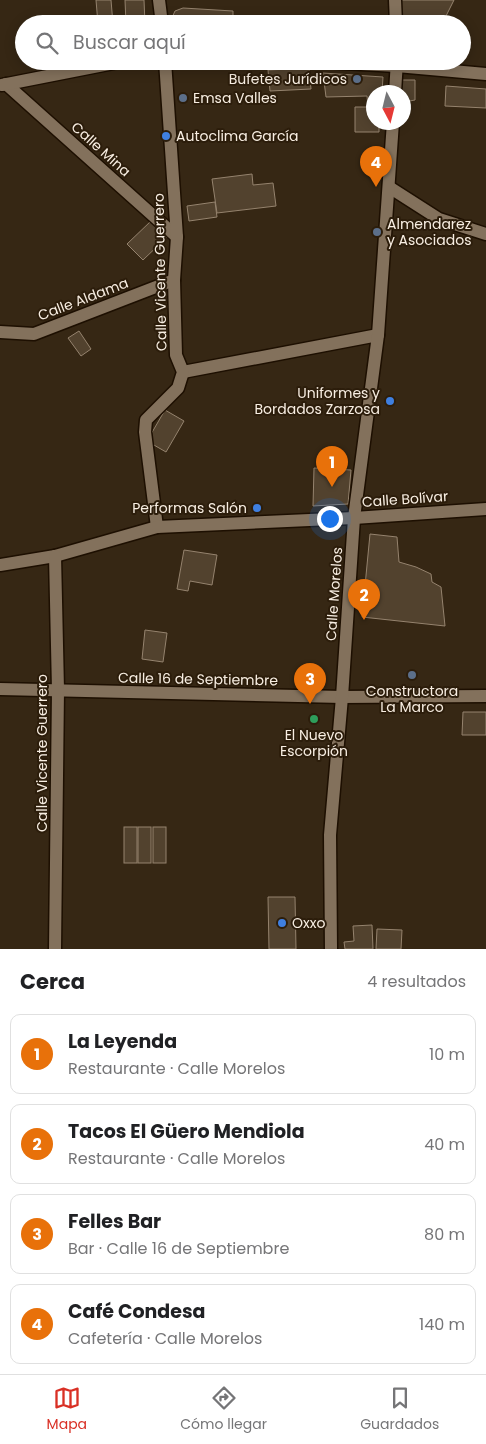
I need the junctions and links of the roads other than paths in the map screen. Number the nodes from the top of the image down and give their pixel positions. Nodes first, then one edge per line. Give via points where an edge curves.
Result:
1 (159, 0) edge
2 (395, 0) edge
3 (161, 15) edge
4 (396, 15) edge
5 (79, 70) edge
6 (166, 70) edge
7 (397, 70) edge
8 (450, 70) edge
9 (486, 74) edge
10 (3, 85) edge
11 (396, 85) edge
12 (392, 130) edge
13 (388, 188) junction
14 (486, 234) edge
15 (177, 237) junction
16 (174, 280) junction
17 (0, 332) edge
18 (378, 335) junction
19 (183, 372) junction
20 (486, 509) edge
21 (354, 518) junction
22 (157, 527) junction
23 (55, 556) junction
24 (0, 564) edge
25 (0, 689) edge
26 (58, 690) junction
27 (486, 696) edge
28 (342, 697) junction
29 (55, 949) edge
30 (331, 949) edge

1 - 3 street
2 - 4 street
5 - 10 street
6 - 15 street, Calle Vicente Guerrero
7 - 11 street
8 - 9 street
10 - 15 street, Calle Mina
12 - 13 street, Calle Morelos
13 - 14 street via 439,219
13 - 18 street, Calle Morelos
15 - 16 street, Calle Vicente Guerrero
16 - 17 street, Calle Aldama via 34,334
16 - 19 street, Calle Vicente Guerrero via 176,355
18 - 19 street
18 - 21 street, Calle Morelos
19 - 22 street via 178,388 146,420
20 - 21 street, Calle Bolívar
21 - 22 street, Calle Bolívar
21 - 28 street, Calle Morelos
22 - 23 street, Calle Bolívar
23 - 24 street, Calle Bolívar
23 - 26 street, Calle Vicente Guerrero
25 - 26 street, Calle 16 de Septiembre
26 - 28 street, Calle 16 de Septiembre
26 - 29 street, Calle Vicente Guerrero
27 - 28 street, Calle 16 de Septiembre
28 - 30 street, Calle Morelos via 330,835

